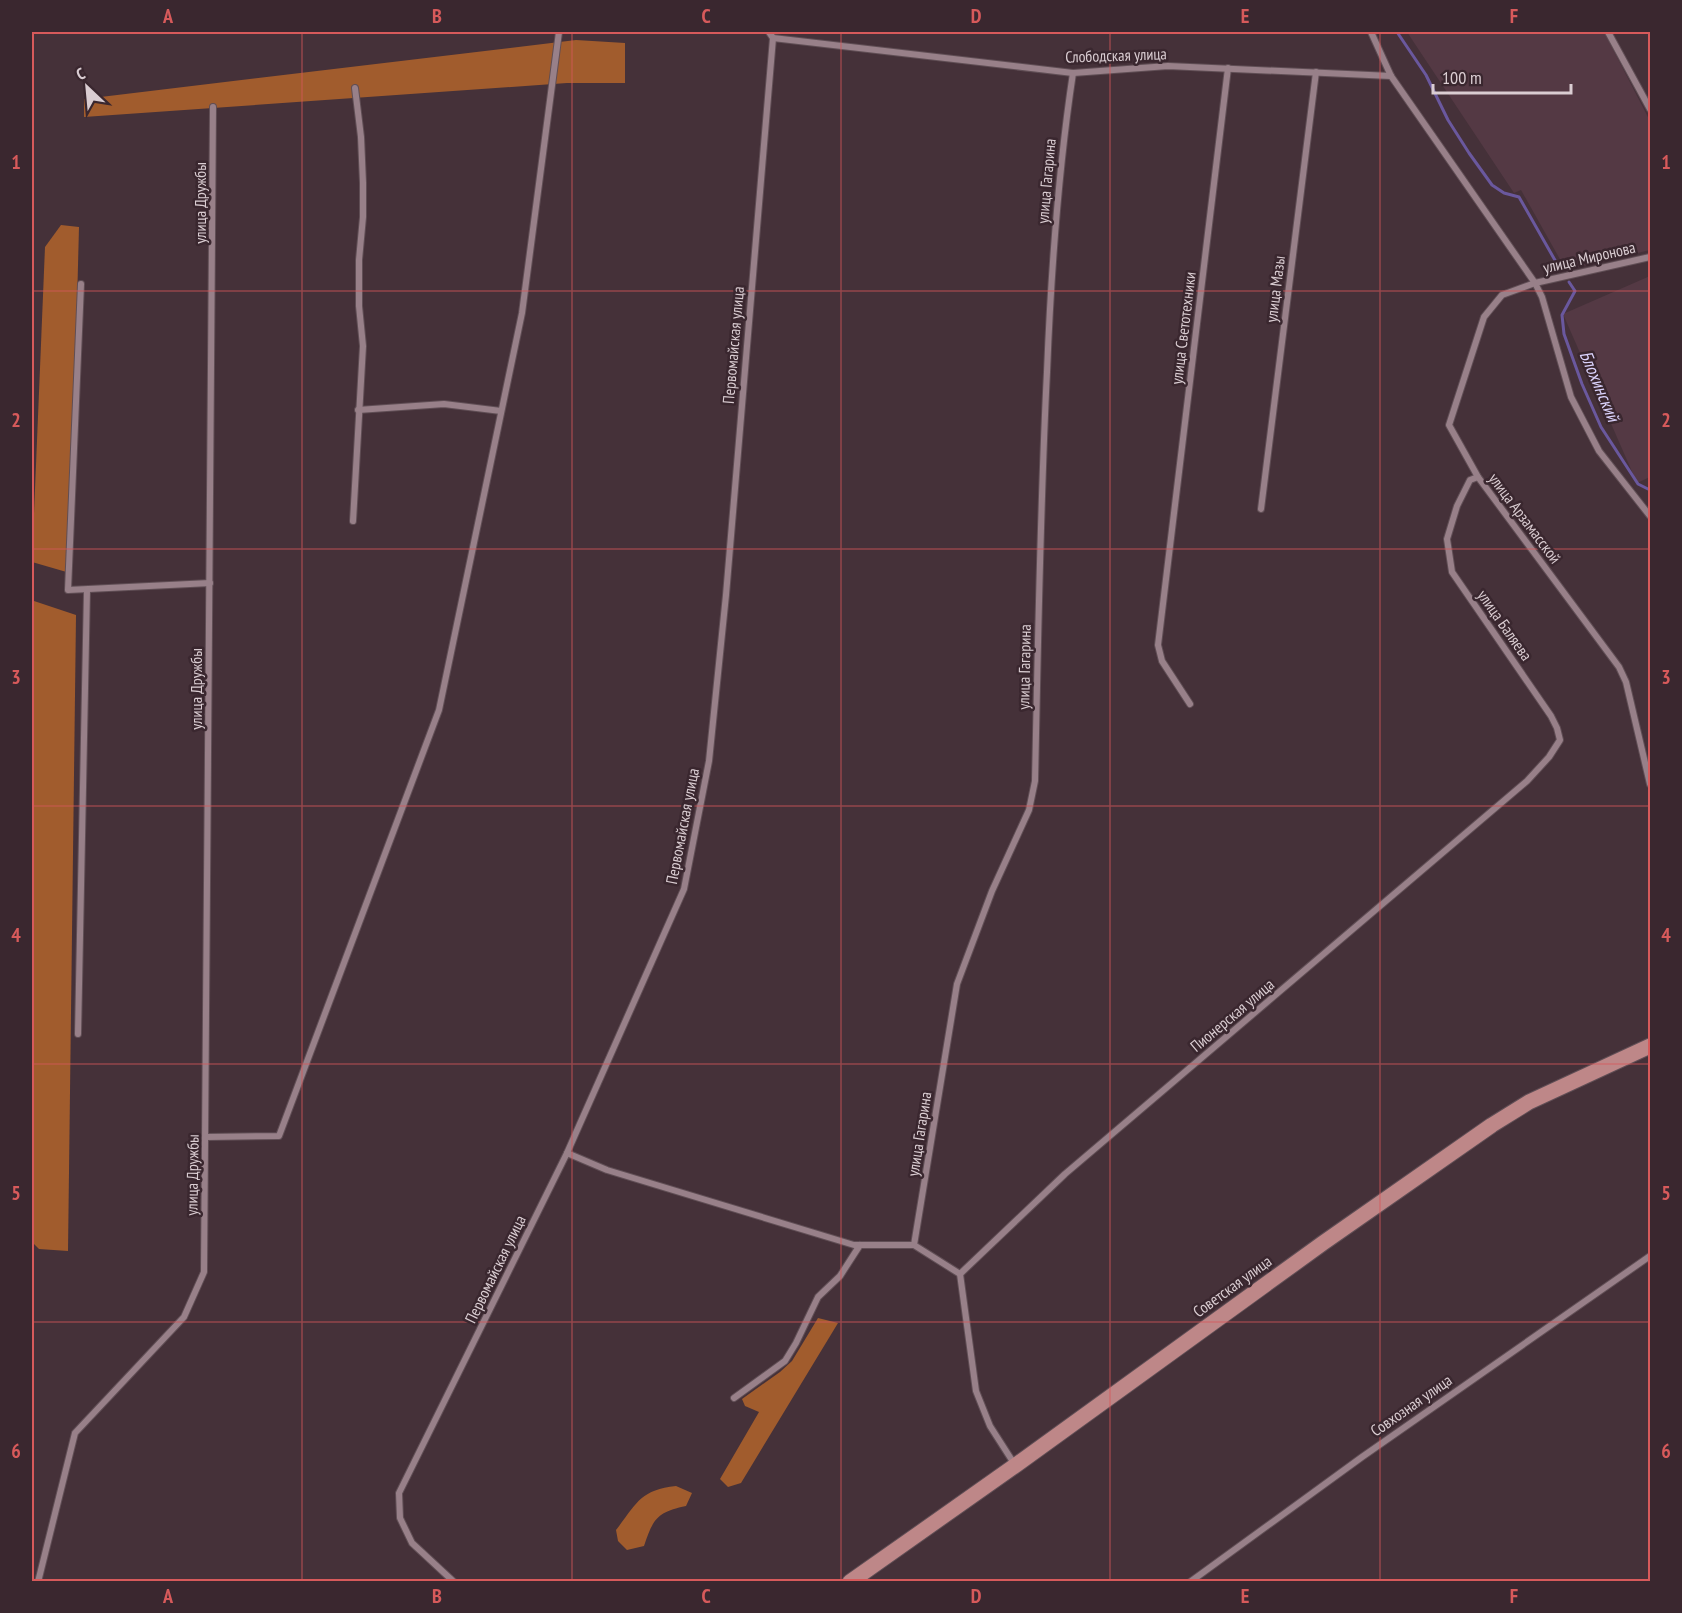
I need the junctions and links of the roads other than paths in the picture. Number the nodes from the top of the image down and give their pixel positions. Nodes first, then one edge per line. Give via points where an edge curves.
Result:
1 (559, 32) edge
2 (1371, 32) edge
3 (1608, 32) edge
4 (771, 35) edge
5 (1228, 68) junction
6 (1317, 72) junction
7 (1072, 73) junction
8 (1391, 76) junction
9 (355, 88) dead end
10 (213, 107) dead end
11 (1650, 109) edge
12 (1650, 256) edge
13 (1534, 283) junction
14 (81, 284) dead end
15 (358, 410) junction
16 (501, 411) junction
17 (1478, 477) junction
18 (1261, 509) dead end
19 (1650, 516) edge
20 (353, 521) dead end
21 (210, 583) junction
22 (87, 590) junction
23 (1190, 705) dead end
24 (1527, 781) joint
25 (1650, 784) edge
26 (78, 1034) dead end
27 (1650, 1046) edge
28 (206, 1137) junction
29 (567, 1153) junction
30 (860, 1245) junction
31 (914, 1245) junction
32 (1650, 1256) edge
33 (960, 1274) junction
34 (734, 1398) dead end
35 (1016, 1465) junction
36 (38, 1581) edge
37 (454, 1581) edge
38 (850, 1581) edge
39 (1190, 1581) edge

1 - 16 street via 522,313
2 - 8 street
3 - 11 street
4 - 7 street, Слободская улица
4 - 29 street, Первомайская улица via 726,595 709,760 695,839 684,890
5 - 6 street, Слободская улица
5 - 7 street, Слободская улица via 1168,66
5 - 23 street, улица Светотехники via 1158,645 1162,661
6 - 8 street, Слободская улица
6 - 18 street, улица Мазы
7 - 31 street, улица Гагарина via 1051,276 1039,522 1035,781 1029,810 992,891 957,984
8 - 13 street
9 - 15 street via 363,183 359,260 363,346
10 - 21 street, улица Дружбы
12 - 13 street, улица Миронова
13 - 17 street, улица Арзамасской via 1502,295 1484,317 1449,425
13 - 19 street via 1571,398 1599,452
14 - 22 street via 68,590
15 - 16 street via 444,404
15 - 20 street
16 - 28 street via 439,710 279,1136
17 - 24 street, улица Баляева via 1470,480 1447,538 1452,572 1557,728 1560,740
17 - 25 street, улица Арзамасской via 1619,667
21 - 22 street
21 - 28 street, улица Дружбы
22 - 26 street
24 - 33 street, Пионерская улица via 1065,1174
27 - 35 main road, Советская улица via 1529,1102 1492,1125
28 - 36 street, улица Дружбы via 204,1272 184,1317 75,1432
29 - 30 street via 608,1170
29 - 37 street, Первомайская улица via 399,1493 400,1518 412,1542
30 - 31 street
30 - 34 street via 840,1276 818,1297 785,1361
31 - 33 street
32 - 39 street, Совхозная улица
33 - 35 street via 976,1391 990,1426
35 - 38 main road, Советская улица

